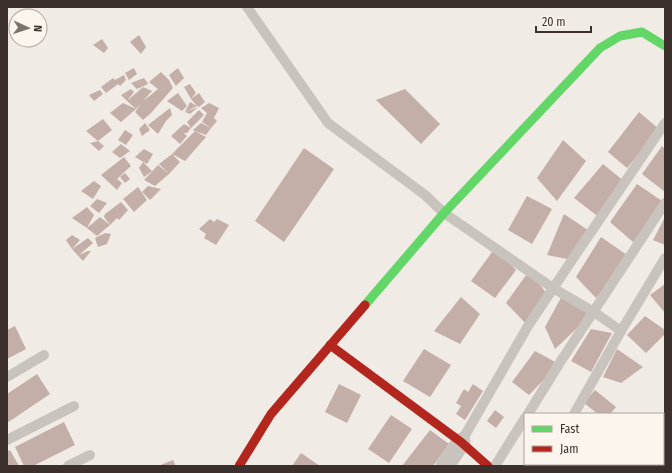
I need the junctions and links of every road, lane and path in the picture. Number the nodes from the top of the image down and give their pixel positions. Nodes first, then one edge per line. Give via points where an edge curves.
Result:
1 (247, 7) edge
2 (665, 46) edge
3 (665, 123) edge
4 (665, 203) edge
5 (444, 213) junction
6 (665, 258) edge
7 (553, 288) junction
8 (594, 312) junction
9 (621, 331) junction
10 (330, 345) junction
11 (44, 355) dead end
12 (7, 377) edge
13 (74, 406) dead end
14 (529, 413) edge
15 (575, 413) edge
16 (524, 420) edge
17 (7, 440) edge
18 (461, 442) junction
19 (90, 455) dead end
20 (68, 466) edge
21 (239, 466) edge
22 (445, 466) edge
23 (488, 466) edge
24 (495, 466) edge

1 - 5 lane via 328,123 425,195
2 - 5 street via 642,32 620,36 600,48
3 - 7 lane
4 - 8 lane
5 - 7 lane
5 - 10 street
6 - 9 lane
7 - 8 lane
7 - 18 lane
8 - 9 lane
8 - 14 lane
9 - 15 lane
10 - 18 street
10 - 21 street via 271,414
11 - 12 lane
13 - 17 lane
16 - 24 lane
18 - 22 street
18 - 23 street
19 - 20 lane

